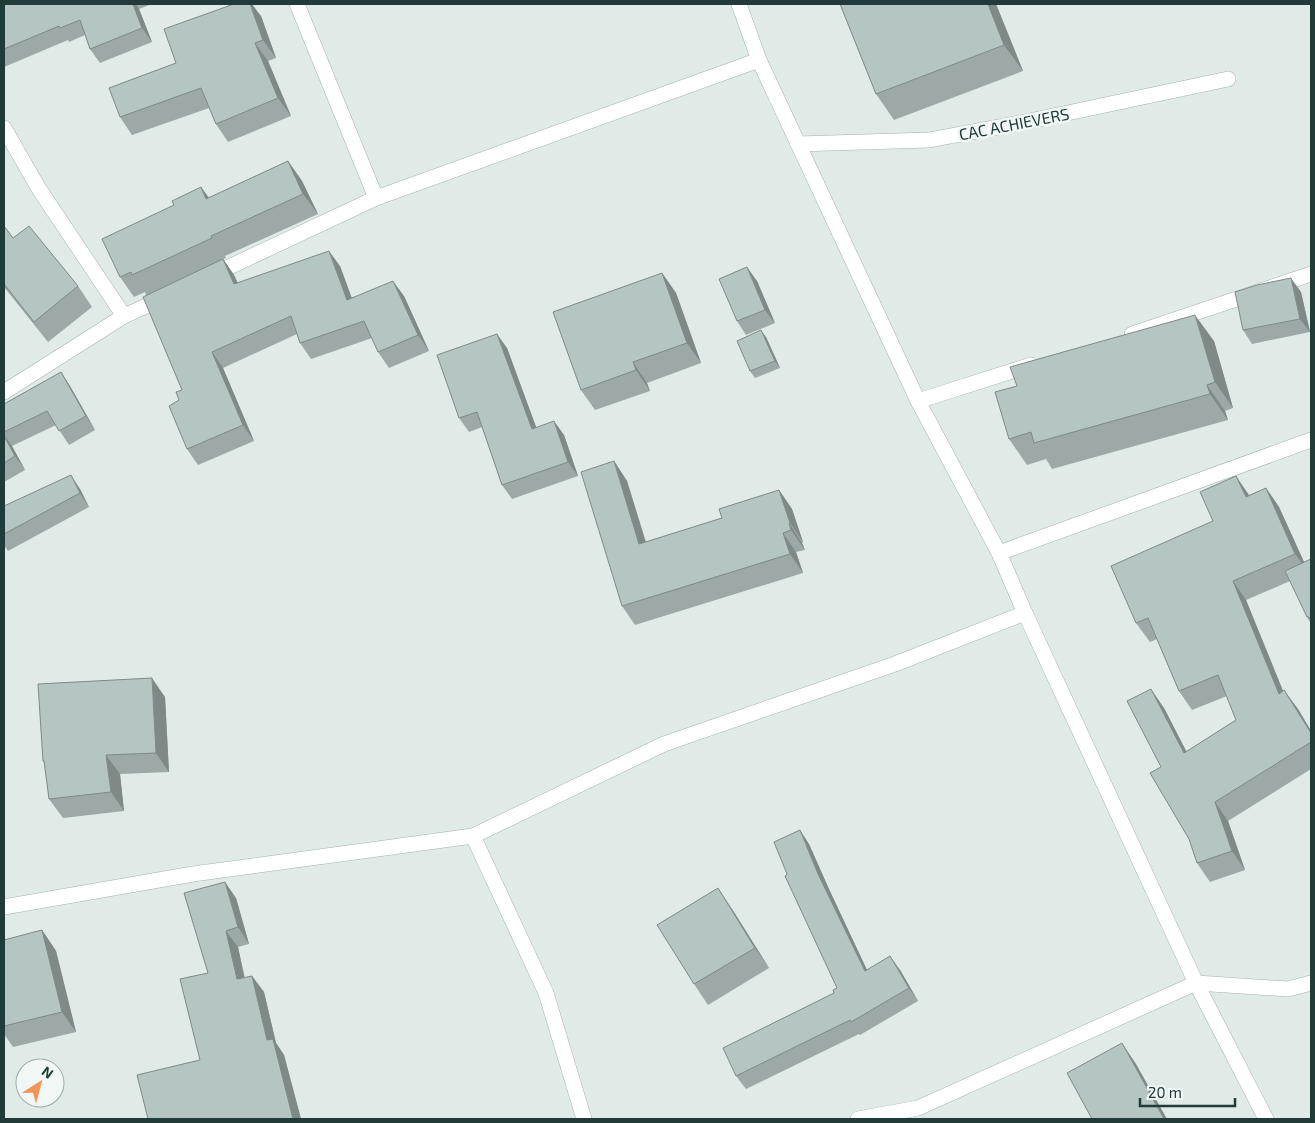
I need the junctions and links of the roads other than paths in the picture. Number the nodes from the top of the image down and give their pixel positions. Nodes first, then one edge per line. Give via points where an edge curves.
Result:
1 (297, 4) edge
2 (739, 4) edge
3 (759, 60) junction
4 (1228, 79) dead end
5 (4, 128) edge
6 (798, 144) junction
7 (376, 198) junction
8 (1311, 274) edge
9 (196, 283) edge
10 (178, 291) edge
11 (124, 316) junction
12 (1115, 339) edge
13 (1049, 360) edge
14 (4, 392) edge
15 (918, 401) junction
16 (1311, 440) edge
17 (999, 553) junction
18 (1025, 613) junction
19 (473, 836) junction
20 (4, 906) edge
21 (1196, 983) junction
22 (1311, 983) edge
23 (920, 1114) edge
24 (584, 1119) edge
25 (858, 1119) edge
26 (1266, 1119) edge

1 - 7 street
2 - 3 street
3 - 6 street
3 - 7 street
4 - 6 street, CAC ACHIEVERS via 930,140
5 - 11 street
6 - 15 street
7 - 9 street
8 - 12 street
10 - 11 street
11 - 14 street
13 - 15 street
15 - 17 street
16 - 17 street
17 - 18 street
18 - 19 street via 895,664 664,744
18 - 21 street
19 - 20 street via 193,874
19 - 24 street via 546,993
21 - 22 street via 1288,989
21 - 23 street
21 - 26 street
23 - 25 street

